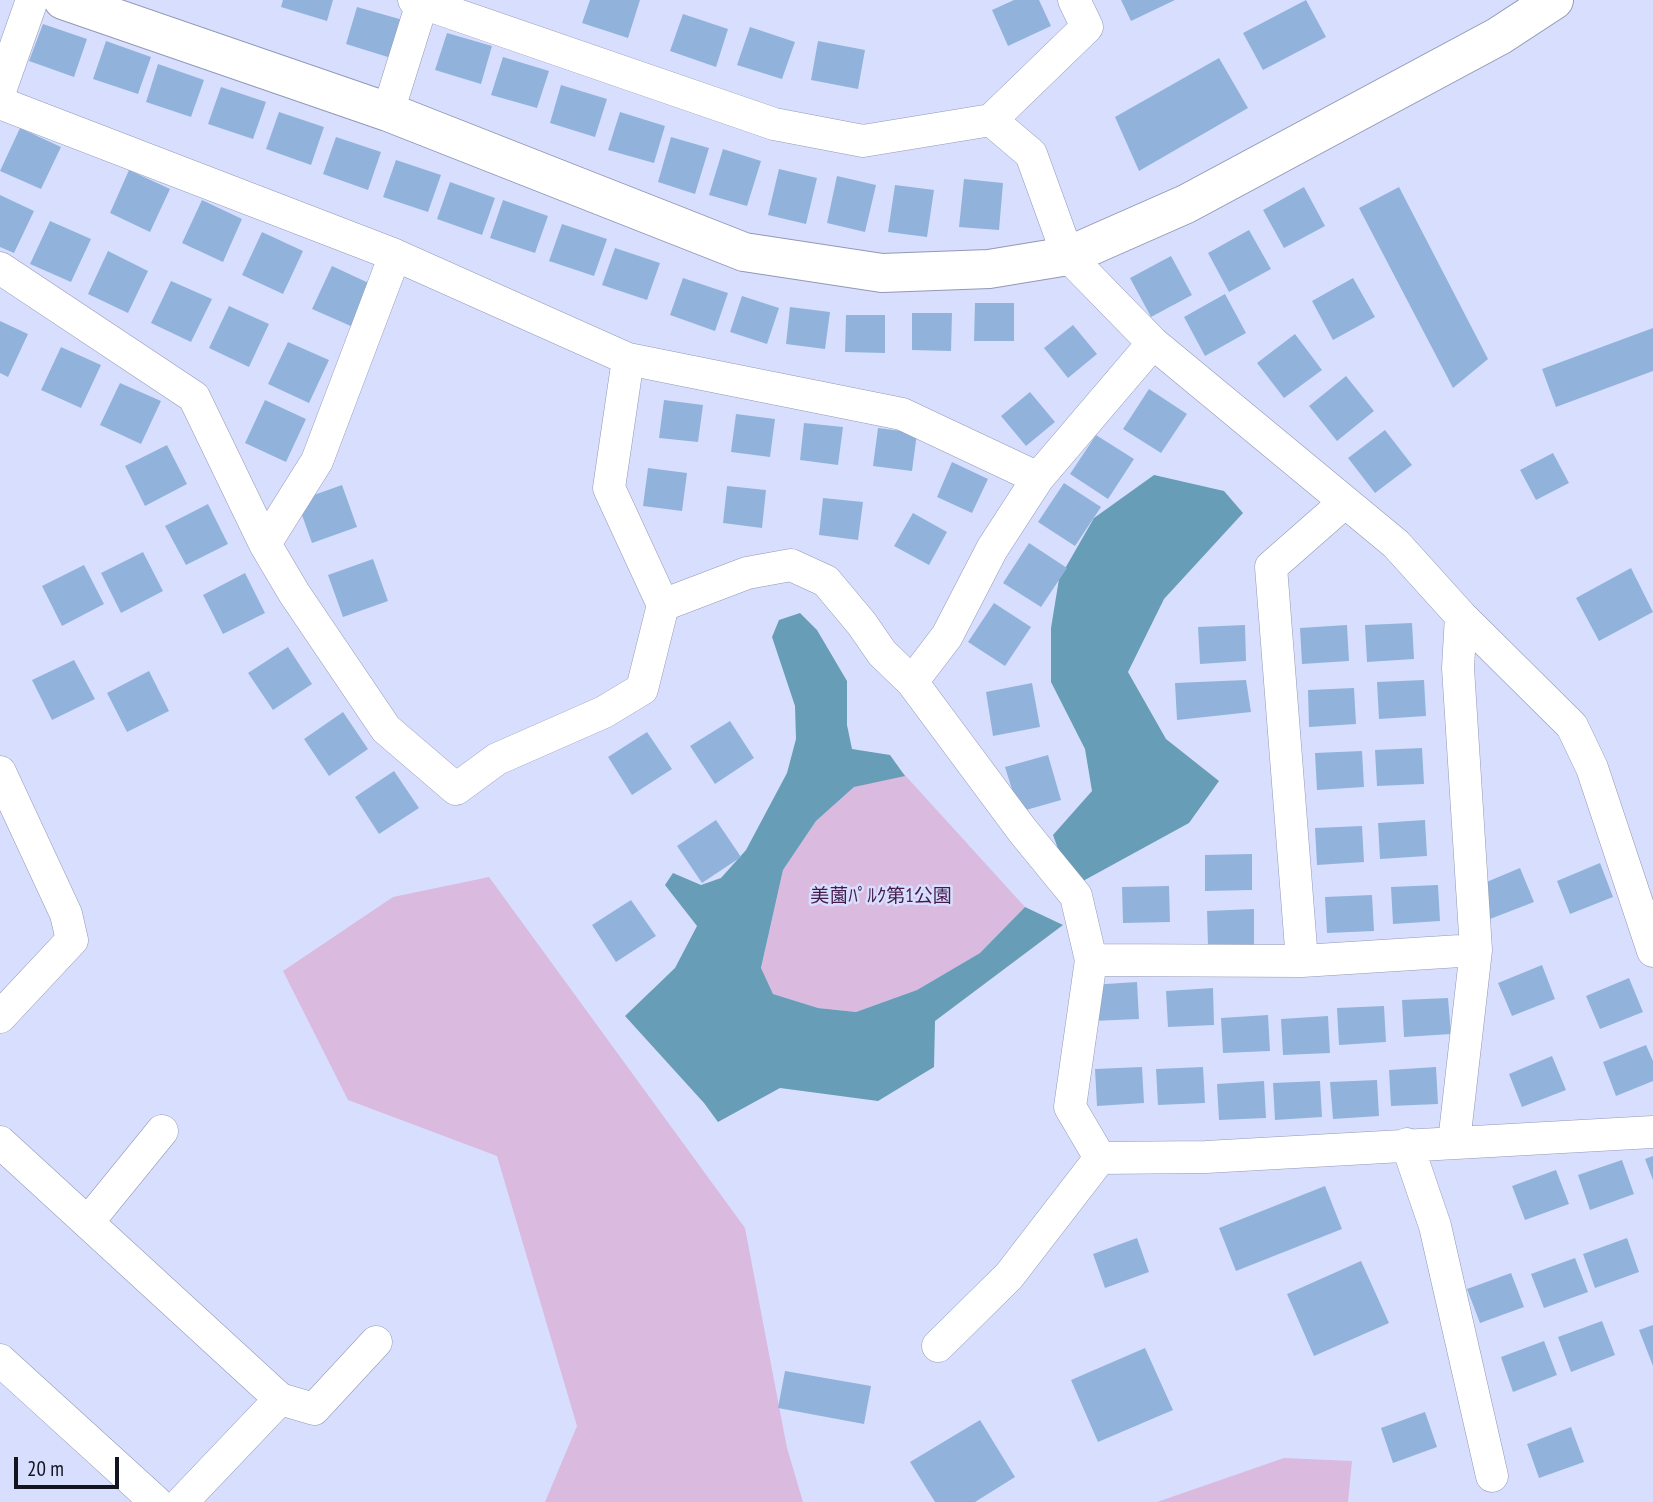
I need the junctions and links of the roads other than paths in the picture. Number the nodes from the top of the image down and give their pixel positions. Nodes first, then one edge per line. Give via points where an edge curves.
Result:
1 (33, 0) edge
2 (63, 0) edge
3 (1074, 0) edge
4 (1554, 0) edge
5 (420, 1) edge
6 (0, 91) edge
7 (0, 103) edge
8 (388, 112) junction
9 (991, 120) junction
10 (395, 256) junction
11 (1068, 256) junction
12 (0, 268) edge
13 (1153, 342) junction
14 (628, 359) junction
15 (1038, 478) junction
16 (1345, 502) junction
17 (265, 544) junction
18 (663, 605) junction
19 (1461, 616) junction
20 (912, 682) junction
21 (0, 772) edge
22 (1476, 950) junction
23 (1653, 951) edge
24 (1091, 960) junction
25 (1302, 961) junction
26 (0, 1017) edge
27 (162, 1131) dead end
28 (1653, 1132) edge
29 (0, 1142) edge
30 (1454, 1142) junction
31 (1407, 1144) junction
32 (1100, 1158) junction
33 (88, 1223) junction
34 (376, 1342) dead end
35 (939, 1346) dead end
36 (0, 1360) edge
37 (280, 1399) junction
38 (1492, 1476) dead end
39 (156, 1502) edge
40 (182, 1502) edge

1 - 6 street
2 - 8 street
3 - 9 street via 1087,27
4 - 11 street via 1499,37 1186,204
5 - 8 street
5 - 9 street via 774,124 863,141
7 - 10 street
8 - 11 street via 744,252 882,273 989,269
9 - 11 street via 1031,154
10 - 14 street
10 - 17 street via 317,461
11 - 13 street
12 - 17 street via 194,397
13 - 15 street
13 - 16 street
14 - 15 street via 902,414
14 - 18 street via 609,488
15 - 20 street via 992,549 947,636
16 - 19 street via 1396,544
16 - 25 street via 1271,567
17 - 18 street via 386,729 456,789 497,759 604,712 642,689
18 - 20 street via 747,573 791,565 826,581 882,653
19 - 22 street via 1458,668
19 - 23 street via 1572,726 1592,768
20 - 24 street via 1076,896
21 - 26 street via 66,914 72,940
22 - 25 street
22 - 30 street
24 - 25 street
24 - 32 street via 1070,1107
27 - 33 street
28 - 30 street
29 - 33 street
30 - 31 street
31 - 32 street via 1206,1157
31 - 38 street via 1435,1226
32 - 35 street via 1009,1276
33 - 37 street
34 - 37 street via 314,1409
36 - 39 street
37 - 40 street

